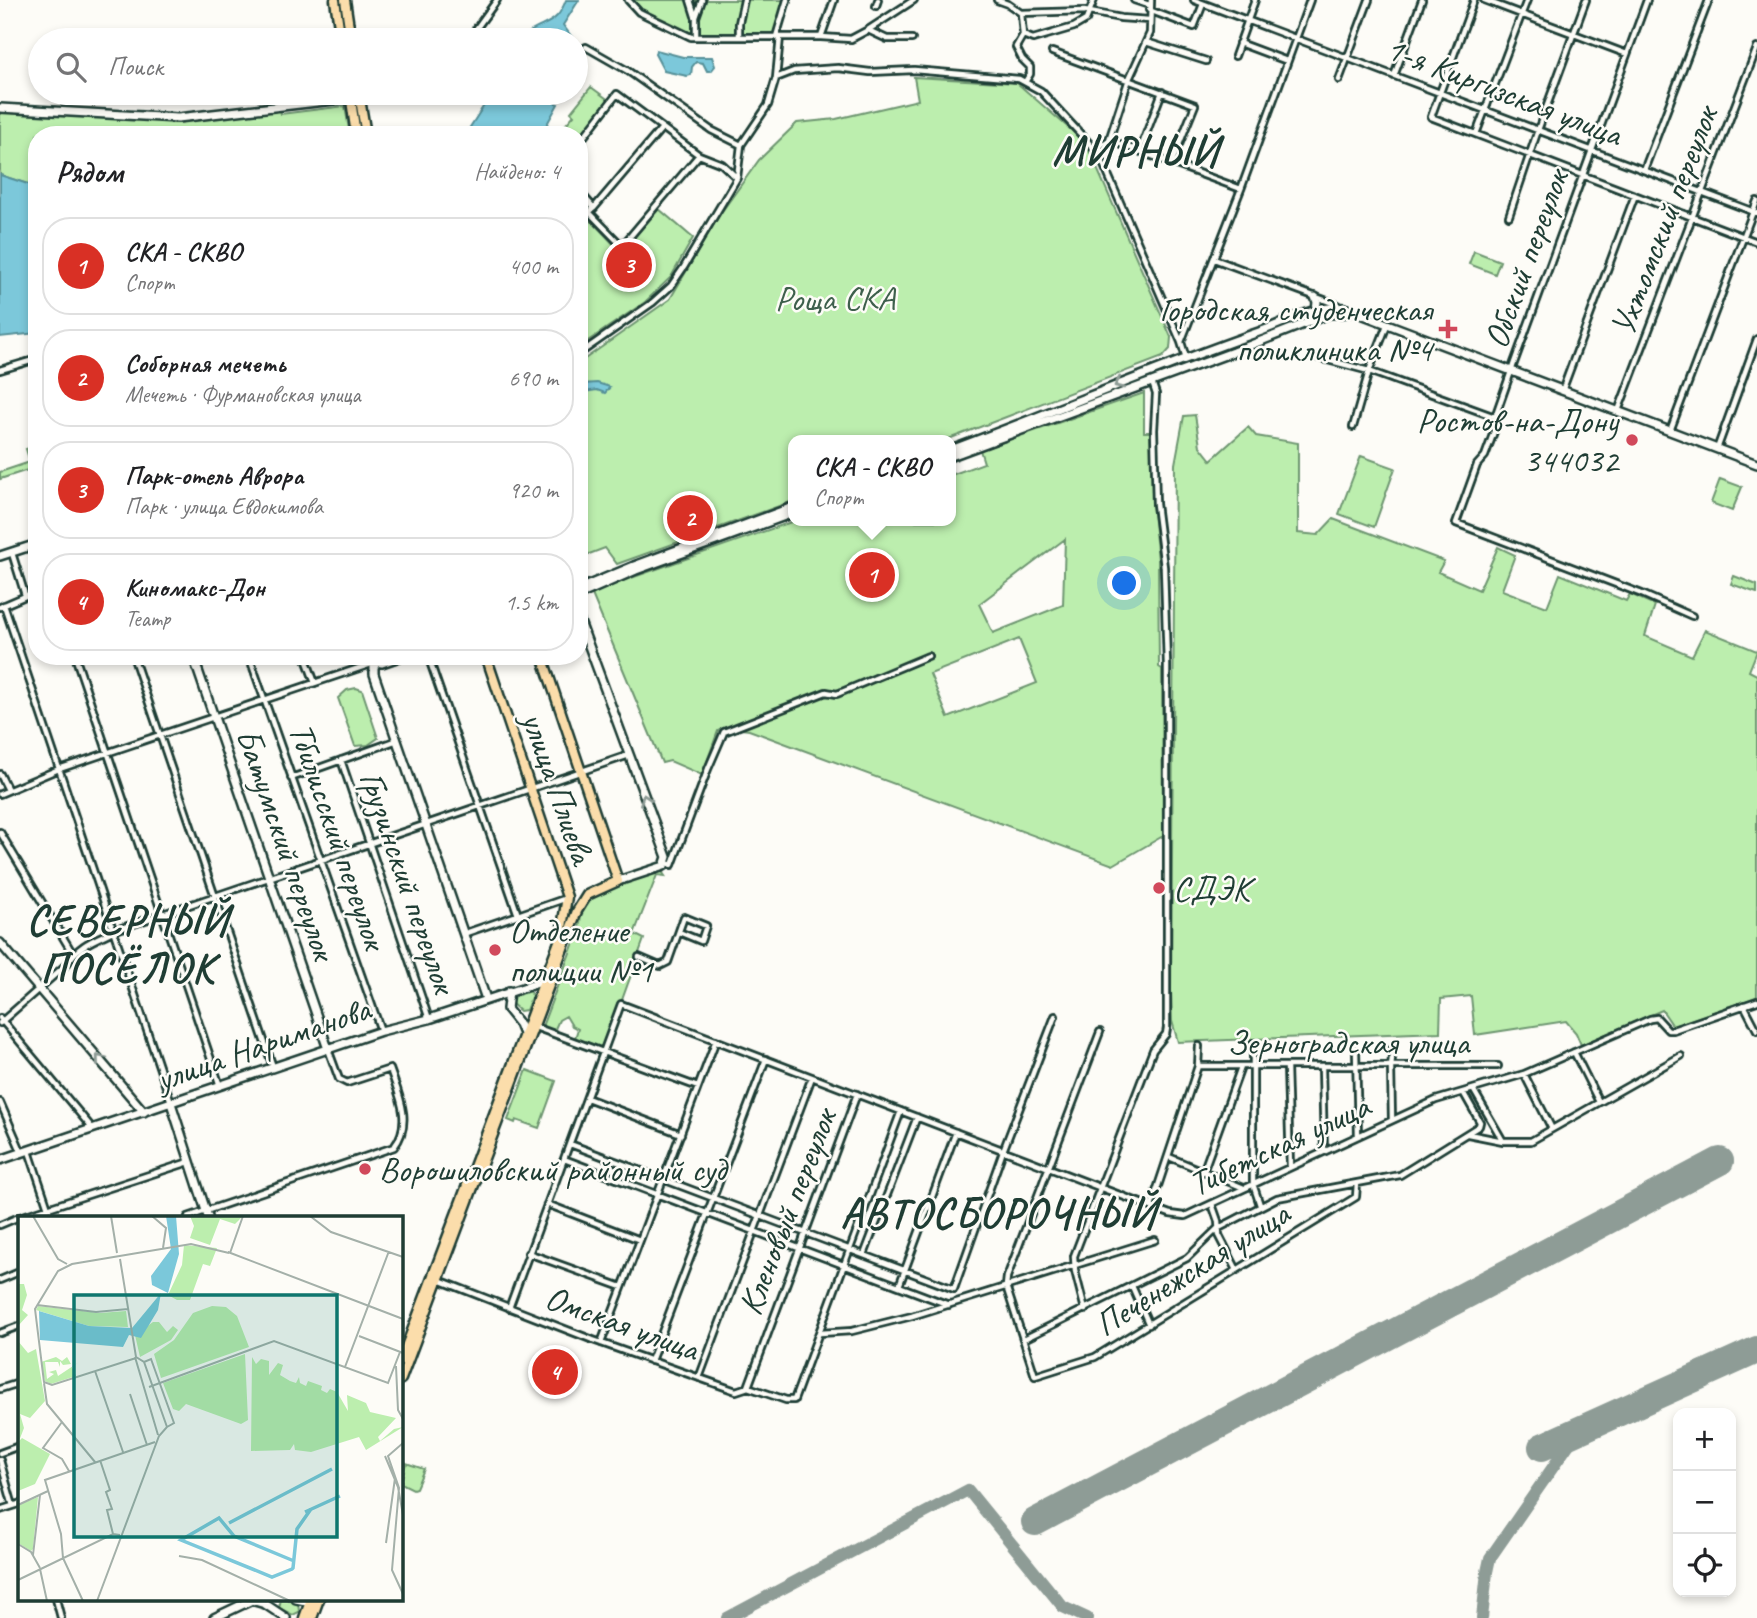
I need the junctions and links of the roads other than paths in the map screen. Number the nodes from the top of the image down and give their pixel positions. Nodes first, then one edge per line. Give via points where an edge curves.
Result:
1 (335, 0) edge
2 (345, 0) edge
3 (497, 0) edge
4 (690, 0) edge
5 (702, 0) edge
6 (744, 0) edge
7 (787, 0) edge
8 (834, 0) edge
9 (878, 0) edge
10 (914, 0) edge
11 (997, 0) edge
12 (1094, 0) edge
13 (1135, 0) edge
14 (1194, 0) edge
15 (1255, 0) edge
16 (1310, 0) edge
17 (1369, 0) edge
18 (1422, 0) edge
19 (1474, 0) edge
20 (1485, 0) edge
21 (1527, 0) edge
22 (1586, 0) edge
23 (1647, 0) edge
24 (1709, 0) edge
25 (630, 1) edge
26 (1202, 2) edge
27 (1150, 5) edge
28 (876, 6) dead end
29 (1090, 12) junction
30 (1021, 13) junction
31 (1522, 14) junction
32 (696, 17) junction
33 (1149, 20) junction
34 (1247, 20) junction
35 (339, 28) edge
36 (349, 28) edge
37 (477, 28) edge
38 (868, 30) junction
39 (1574, 33) junction
40 (1023, 35) junction
41 (696, 37) junction
42 (739, 37) junction
43 (778, 37) junction
44 (821, 37) junction
45 (1296, 38) junction
46 (912, 39) dead end
47 (1146, 42) junction
48 (1239, 43) junction
49 (588, 48) edge
50 (1757, 48) edge
51 (1052, 51) dead end
52 (1627, 54) junction
53 (1234, 56) dead end
54 (1347, 58) junction
55 (1206, 61) dead end
56 (1287, 61) junction
57 (1394, 76) junction
58 (776, 78) junction
59 (1129, 79) junction
60 (1339, 80) dead end
61 (1025, 82) junction
62 (1161, 92) junction
63 (1439, 92) junction
64 (278, 105) edge
65 (355, 105) edge
66 (358, 105) edge
67 (0, 108) edge
68 (1486, 110) junction
69 (356, 126) edge
70 (364, 126) edge
71 (661, 129) junction
72 (1538, 130) junction
73 (588, 131) edge
74 (1476, 134) junction
75 (1109, 140) junction
76 (741, 145) junction
77 (1140, 150) junction
78 (1591, 150) junction
79 (1099, 154) junction
80 (1529, 154) junction
81 (699, 155) junction
82 (1172, 162) junction
83 (1644, 170) junction
84 (1582, 175) junction
85 (737, 177) junction
86 (1241, 189) junction
87 (1702, 192) junction
88 (1635, 195) junction
89 (588, 201) edge
90 (1757, 201) edge
91 (594, 208) junction
92 (1755, 212) edge
93 (1509, 216) dead end
94 (1692, 217) junction
95 (1743, 237) junction
96 (1757, 242) edge
97 (1214, 259) junction
98 (1315, 297) junction
99 (1345, 308) junction
100 (1314, 312) junction
101 (1369, 318) junction
102 (1387, 325) junction
103 (1757, 339) edge
104 (1181, 342) junction
105 (1230, 342) junction
106 (588, 348) edge
107 (1233, 352) junction
108 (1316, 357) dead end
109 (1186, 358) junction
110 (28, 362) edge
111 (0, 370) edge
112 (1369, 371) junction
113 (1512, 371) junction
114 (1148, 372) junction
115 (1152, 382) junction
116 (1562, 391) junction
117 (1064, 411) junction
118 (1618, 412) junction
119 (1495, 417) junction
120 (1353, 427) dead end
121 (1670, 431) junction
122 (956, 448) edge
123 (1717, 449) junction
124 (956, 454) edge
125 (1757, 464) edge
126 (788, 509) edge
127 (788, 515) edge
128 (28, 547) edge
129 (12, 552) junction
130 (0, 556) edge
131 (588, 585) edge
132 (588, 591) edge
133 (28, 594) edge
134 (25, 595) junction
135 (2, 606) edge
136 (1692, 616) dead end
137 (588, 643) edge
138 (929, 656) dead end
139 (78, 665) edge
140 (136, 665) edge
141 (196, 665) edge
142 (252, 665) edge
143 (308, 665) edge
144 (361, 665) edge
145 (375, 665) edge
146 (431, 665) edge
147 (489, 665) edge
148 (545, 665) edge
149 (315, 683) junction
150 (264, 701) junction
151 (214, 718) junction
152 (159, 736) junction
153 (395, 741) junction
154 (107, 753) junction
155 (629, 755) junction
156 (341, 760) junction
157 (59, 769) junction
158 (582, 771) junction
159 (0, 774) edge
160 (291, 778) junction
161 (531, 789) junction
162 (8, 790) junction
163 (0, 794) edge
164 (481, 806) junction
165 (425, 826) junction
166 (0, 832) edge
167 (369, 844) junction
168 (320, 862) junction
169 (667, 863) junction
170 (270, 878) junction
171 (618, 881) junction
172 (567, 897) junction
173 (216, 898) junction
174 (162, 915) junction
175 (519, 915) junction
176 (113, 931) junction
177 (679, 932) junction
178 (462, 934) junction
179 (0, 943) edge
180 (73, 954) junction
181 (639, 957) dead end
182 (544, 981) junction
183 (523, 987) junction
184 (39, 988) junction
185 (509, 991) junction
186 (537, 998) junction
187 (486, 999) junction
188 (1757, 1001) edge
189 (1744, 1005) junction
190 (507, 1009) junction
191 (1055, 1016) dead end
192 (429, 1019) junction
193 (533, 1019) junction
194 (1, 1020) edge
195 (516, 1020) junction
196 (1757, 1030) edge
197 (381, 1031) junction
198 (1100, 1032) dead end
199 (523, 1034) junction
200 (716, 1040) junction
201 (1253, 1043) dead end
202 (1199, 1046) dead end
203 (1394, 1047) dead end
204 (328, 1049) junction
205 (1356, 1051) dead end
206 (604, 1052) junction
207 (1573, 1052) junction
208 (1681, 1056) dead end
209 (766, 1059) junction
210 (1198, 1066) junction
211 (1498, 1066) dead end
212 (1241, 1067) junction
213 (1252, 1067) junction
214 (1287, 1067) junction
215 (1322, 1067) junction
216 (273, 1068) junction
217 (1357, 1068) junction
218 (1391, 1068) junction
219 (1524, 1074) junction
220 (812, 1077) junction
221 (220, 1086) junction
222 (698, 1087) junction
223 (1473, 1089) junction
224 (1464, 1092) junction
225 (857, 1094) junction
226 (587, 1098) junction
227 (0, 1102) edge
228 (1600, 1102) junction
229 (171, 1103) junction
230 (901, 1111) junction
231 (144, 1112) junction
232 (917, 1117) junction
233 (1392, 1121) junction
234 (92, 1128) junction
235 (1552, 1129) junction
236 (956, 1132) junction
237 (681, 1134) junction
238 (1467, 1134) junction
239 (1358, 1136) junction
240 (1503, 1141) junction
241 (570, 1144) junction
242 (1003, 1151) junction
243 (1324, 1151) junction
244 (25, 1152) junction
245 (1168, 1157) junction
246 (564, 1158) junction
247 (0, 1160) edge
248 (189, 1162) junction
249 (1290, 1167) junction
250 (1049, 1168) junction
251 (1203, 1171) junction
252 (664, 1179) junction
253 (1357, 1183) junction
254 (1253, 1184) junction
255 (1102, 1188) junction
256 (1244, 1188) junction
257 (658, 1194) junction
258 (713, 1198) junction
259 (1212, 1203) junction
260 (547, 1204) junction
261 (1260, 1205) junction
262 (48, 1207) junction
263 (1151, 1207) junction
264 (708, 1213) junction
265 (207, 1214) edge
266 (22, 1216) edge
267 (51, 1216) edge
268 (760, 1216) junction
269 (18, 1217) edge
270 (0, 1224) edge
271 (1217, 1229) junction
272 (754, 1231) junction
273 (805, 1233) junction
274 (640, 1240) junction
275 (1154, 1240) dead end
276 (799, 1248) junction
277 (849, 1250) junction
278 (528, 1253) junction
279 (864, 1255) junction
280 (845, 1265) junction
281 (1074, 1265) junction
282 (1237, 1270) junction
283 (904, 1271) junction
284 (18, 1272) edge
285 (0, 1280) edge
286 (439, 1280) junction
287 (899, 1286) junction
288 (1006, 1286) junction
289 (1132, 1286) junction
290 (622, 1287) junction
291 (954, 1289) junction
292 (957, 1302) junction
293 (949, 1305) junction
294 (509, 1308) junction
295 (1085, 1310) junction
296 (1149, 1325) junction
297 (18, 1326) edge
298 (820, 1333) junction
299 (0, 1334) edge
300 (1024, 1340) junction
301 (601, 1343) junction
302 (402, 1357) edge
303 (651, 1361) junction
304 (402, 1376) edge
305 (699, 1378) junction
306 (18, 1383) edge
307 (748, 1387) junction
308 (0, 1389) edge
309 (18, 1446) edge
310 (0, 1453) edge
311 (0, 1460) edge
312 (16, 1505) edge
313 (0, 1510) edge
314 (55, 1600) edge
315 (253, 1600) edge
316 (264, 1602) edge
317 (276, 1602) dead end
318 (312, 1608) edge
319 (275, 1611) junction
320 (61, 1618) edge
321 (214, 1618) edge
322 (286, 1618) edge
323 (304, 1618) edge

1 - 35 main road
2 - 36 main road
3 - 37 street
4 - 32 street
5 - 32 street
6 - 42 street
7 - 43 street
8 - 44 street
9 - 28 street
10 - 38 street
11 - 30 street
12 - 29 street
13 - 27 street
14 - 26 street, 1-я Киргизская улица
15 - 34 street
16 - 45 street
17 - 54 street
18 - 57 street
19 - 63 street
20 - 31 street
21 - 31 street
22 - 39 street
23 - 52 street, Обский переулок
24 - 83 street
25 - 41 street via 639,12
26 - 27 street via 1194,27
26 - 34 street, 1-я Киргизская улица
27 - 33 street
29 - 30 street
29 - 33 street
29 - 40 street via 1074,27 1033,39
30 - 40 street
31 - 39 street
31 - 68 street
32 - 41 street
33 - 47 street
34 - 45 street, 1-я Киргизская улица
34 - 48 street
38 - 44 street via 851,39
38 - 46 street via 887,39
39 - 52 street
39 - 72 street
40 - 61 street via 1016,47 1030,67
41 - 42 street
42 - 43 street
43 - 44 street
43 - 58 street
45 - 54 street, 1-я Киргизская улица
45 - 56 street
47 - 55 street
47 - 59 street
48 - 53 street
48 - 56 street
49 - 76 street
50 - 87 street, Ухтомский переулок
51 - 59 street
52 - 78 street, Обский переулок
54 - 57 street, 1-я Киргизская улица
54 - 60 street
56 - 86 street
57 - 63 street, 1-я Киргизская улица
58 - 61 street via 794,71 838,68 870,72 914,69
58 - 76 street via 768,105
59 - 62 street
59 - 75 street
61 - 79 street via 1041,91
62 - 77 street
62 - 82 street via 1195,105
63 - 68 street, 1-я Киргизская улица
63 - 74 street via 1431,117
64 - 67 street via 178,118
65 - 69 main road
66 - 70 main road
68 - 72 street, 1-я Киргизская улица
68 - 74 street
71 - 73 street via 617,94
71 - 81 street
71 - 91 street
72 - 78 street, 1-я Киргизская улица
72 - 80 street
74 - 80 street
75 - 77 street
75 - 79 street via 1100,145
76 - 85 street
77 - 82 street
78 - 83 street, 1-я Киргизская улица
78 - 84 street, Обский переулок
79 - 104 street
80 - 84 street
80 - 93 street
81 - 85 street via 722,164
81 - 91 street via 622,246 589,212
82 - 86 street
83 - 87 street, 1-я Киргизская улица
84 - 88 street
84 - 113 street, Обский переулок
85 - 106 street via 671,286
86 - 97 street
87 - 92 street, 1-я Киргизская улица
87 - 94 street, Ухтомский переулок
88 - 94 street
88 - 116 street
89 - 91 street
90 - 92 street
92 - 95 street
94 - 95 street
94 - 118 street, Ухтомский переулок
95 - 96 street
95 - 121 street
97 - 98 street
97 - 104 street
98 - 99 street
98 - 100 street
99 - 100 street
99 - 101 street
100 - 105 street
101 - 102 street
101 - 107 street via 1333,313
102 - 112 street
102 - 113 street
103 - 123 street
104 - 109 street
105 - 107 street
105 - 109 street
107 - 115 street
108 - 112 street
109 - 114 street
110 - 111 street
112 - 119 street
112 - 120 street
113 - 116 street
113 - 119 street, Обский переулок
114 - 115 street
114 -> 117 street
115 - 117 street
115 - 255 street via 1167,665 1167,1028 1153,1050
116 - 118 street
117 - 122 street
117 - 124 street
118 - 121 street
119 - 136 street, Обский переулок via 1495,429 1456,523
121 - 123 street
123 - 125 street
126 - 131 street
127 - 132 street
128 - 129 street
129 - 130 street
129 - 134 street
133 - 134 street
134 - 135 street
135 - 157 street
137 - 155 street
138 - 169 street via 837,694 826,692 724,732 672,865
139 - 154 street
140 - 152 street
141 - 151 street, Батумский переулок
142 - 150 street, Тбилисский переулок
143 - 149 street
144 - 149 street
145 - 153 street
146 - 164 street
147 - 161 main road, улица Плиева
148 - 158 main road
149 - 150 street
150 - 151 street
150 - 160 street, Тбилисский переулок
151 - 152 street
151 - 170 street, Батумский переулок
152 - 154 street
152 - 173 street
153 - 156 street
153 - 165 street
154 - 157 street
154 - 174 street
155 - 158 street
169 -> 155 street
156 - 160 street
156 - 167 street, Грузинский переулок
157 - 162 street
157 - 176 street
158 - 161 street
158 - 171 main road
159 - 162 street
160 - 168 street, Тбилисский переулок
161 - 164 street
161 - 172 main road, улица Плиева
162 - 163 street
164 - 165 street
164 - 175 street
165 - 167 street
165 - 178 street
166 - 180 street
167 - 168 street
167 - 192 street, Грузинский переулок
168 - 170 street
168 - 197 street, Тбилисский переулок
169 - 171 street
170 - 173 street
170 - 204 street, Батумский переулок
171 - 193 main road via 587,895 577,911
172 - 175 street
172 - 182 main road via 563,927
173 - 174 street
173 - 216 street
174 - 176 street
174 - 221 street
175 - 178 street
176 - 180 street
176 - 229 street
177 - 177 street via 684,917 706,926 701,940
177 - 181 street via 668,962 660,966
178 - 187 street
179 - 184 street
180 - 184 street
182 - 183 street, улица Нариманова
182 - 186 main road
183 - 185 street, улица Нариманова
183 - 186 street
184 - 194 street
231 -> 184 street
185 - 187 street, улица Нариманова
185 - 190 street
186 - 193 main road
186 - 193 street
187 - 190 street
187 - 192 street, улица Нариманова
188 - 189 street, Тибетская улица
189 - 196 street
189 - 207 street, Тибетская улица via 1673,1030 1657,1018 1650,1019
190 - 195 street
191 - 242 street
192 - 197 street, улица Нариманова
193 - 195 street
193 - 199 main road
193 - 206 street
193 - 286 main road
194 - 234 street
195 - 199 street
197 - 204 street, улица Нариманова
198 - 250 street
199 - 302 main road
200 - 206 street, Тибетская улица via 621,1004
200 - 209 street, Тибетская улица
200 - 222 street
201 - 213 street
202 - 210 street
203 - 218 street
204 - 216 street, улица Нариманова
204 - 265 street via 339,1079 347,1083 390,1069 404,1122 394,1147
205 - 217 street
206 - 222 street
206 - 226 street
207 - 219 street, Тибетская улица
207 - 228 street
208 - 228 street
209 - 220 street, Тибетская улица
209 - 258 street
210 - 212 street, Зерноградская улица
210 - 245 street
211 - 218 street, Зерноградская улица
212 - 213 street, Зерноградская улица
212 - 251 street
213 - 214 street, Зерноградская улица
213 - 254 street
214 - 215 street, Зерноградская улица
214 - 249 street
215 - 217 street, Зерноградская улица
215 - 243 street
216 - 221 street, улица Нариманова
217 - 218 street, Зерноградская улица
217 - 239 street
218 - 233 street
219 - 223 street, Тибетская улица
219 - 235 street
220 - 225 street, Тибетская улица
220 - 268 street
221 - 229 street, улица Нариманова
222 - 237 street
223 - 224 street, Тибетская улица
223 - 240 street
224 - 233 street, Тибетская улица
224 - 238 street via 1480,1122
225 - 230 street, Тибетская улица
225 - 273 street, Кленовый переулок
226 - 237 street
226 - 241 street
227 - 244 street
228 - 235 street
229 - 231 street, улица Нариманова
229 - 248 street
230 - 232 street, Тибетская улица
230 - 277 street
231 - 234 street, улица Нариманова
232 - 236 street, Тибетская улица
232 - 279 street
233 - 239 street, Тибетская улица
234 - 244 street, улица Нариманова
235 - 240 street via 1531,1141
236 - 242 street, Тибетская улица
236 - 283 street
237 - 252 street
238 - 240 street
238 - 253 street via 1400,1175
239 - 243 street, Тибетская улица
241 - 246 street
241 - 252 street
242 - 250 street, Тибетская улица
242 - 291 street
243 - 249 street, Тибетская улица
244 - 247 street, улица Нариманова
244 - 262 street
245 - 251 street
245 - 263 street
246 - 257 street
246 - 260 street
248 - 262 street
248 - 265 street
249 - 254 street, Тибетская улица
250 - 255 street, Тибетская улица
250 - 288 street
251 - 256 street
252 - 257 street
252 - 258 street
253 - 261 street
253 - 282 street, Печенежская улица via 1356,1197
254 - 256 street, Тибетская улица
254 - 261 street
255 - 263 street, Тибетская улица
255 - 281 street
256 - 259 street, Тибетская улица
257 - 264 street
257 - 274 street
258 - 264 street
258 - 268 street
259 - 263 street, Тибетская улица via 1185,1216
259 - 271 street
260 - 274 street
260 - 278 street
261 - 271 street
262 - 266 street
262 - 267 street
264 - 272 street
264 - 303 street
268 - 272 street
268 - 273 street
269 - 270 street
271 - 282 street
271 - 289 street via 1187,1258
272 - 276 street
272 - 305 street
273 - 276 street, Кленовый переулок
273 - 277 street
274 - 290 street
275 - 281 street
276 - 280 street
276 - 307 street, Кленовый переулок
277 - 279 street
277 - 280 street
278 - 290 street
278 - 294 street
279 - 283 street
280 - 287 street
280 - 298 street
281 - 288 street
281 - 295 street
282 - 296 street, Печенежская улица
283 - 287 street
283 - 291 street
284 - 285 street
286 - 294 street, Омская улица
286 - 304 main road
287 - 293 street
288 - 292 street
288 - 300 street
289 - 295 street
289 - 296 street
290 - 301 street
291 - 292 street
292 - 293 street
293 - 298 street via 852,1331
294 - 301 street, Омская улица
295 - 300 street
296 - 300 street, Печенежская улица via 1089,1360 1035,1376
297 - 299 street
298 - 307 street, Омская улица via 794,1400
301 - 303 street, Омская улица
303 - 305 street, Омская улица
305 - 307 street, Омская улица via 736,1391
306 - 308 street
309 - 310 street
311 - 312 street
312 - 313 street
314 - 320 street
315 - 316 street
315 - 321 street
316 - 319 street
317 - 319 street
318 - 323 main road
319 - 322 street

